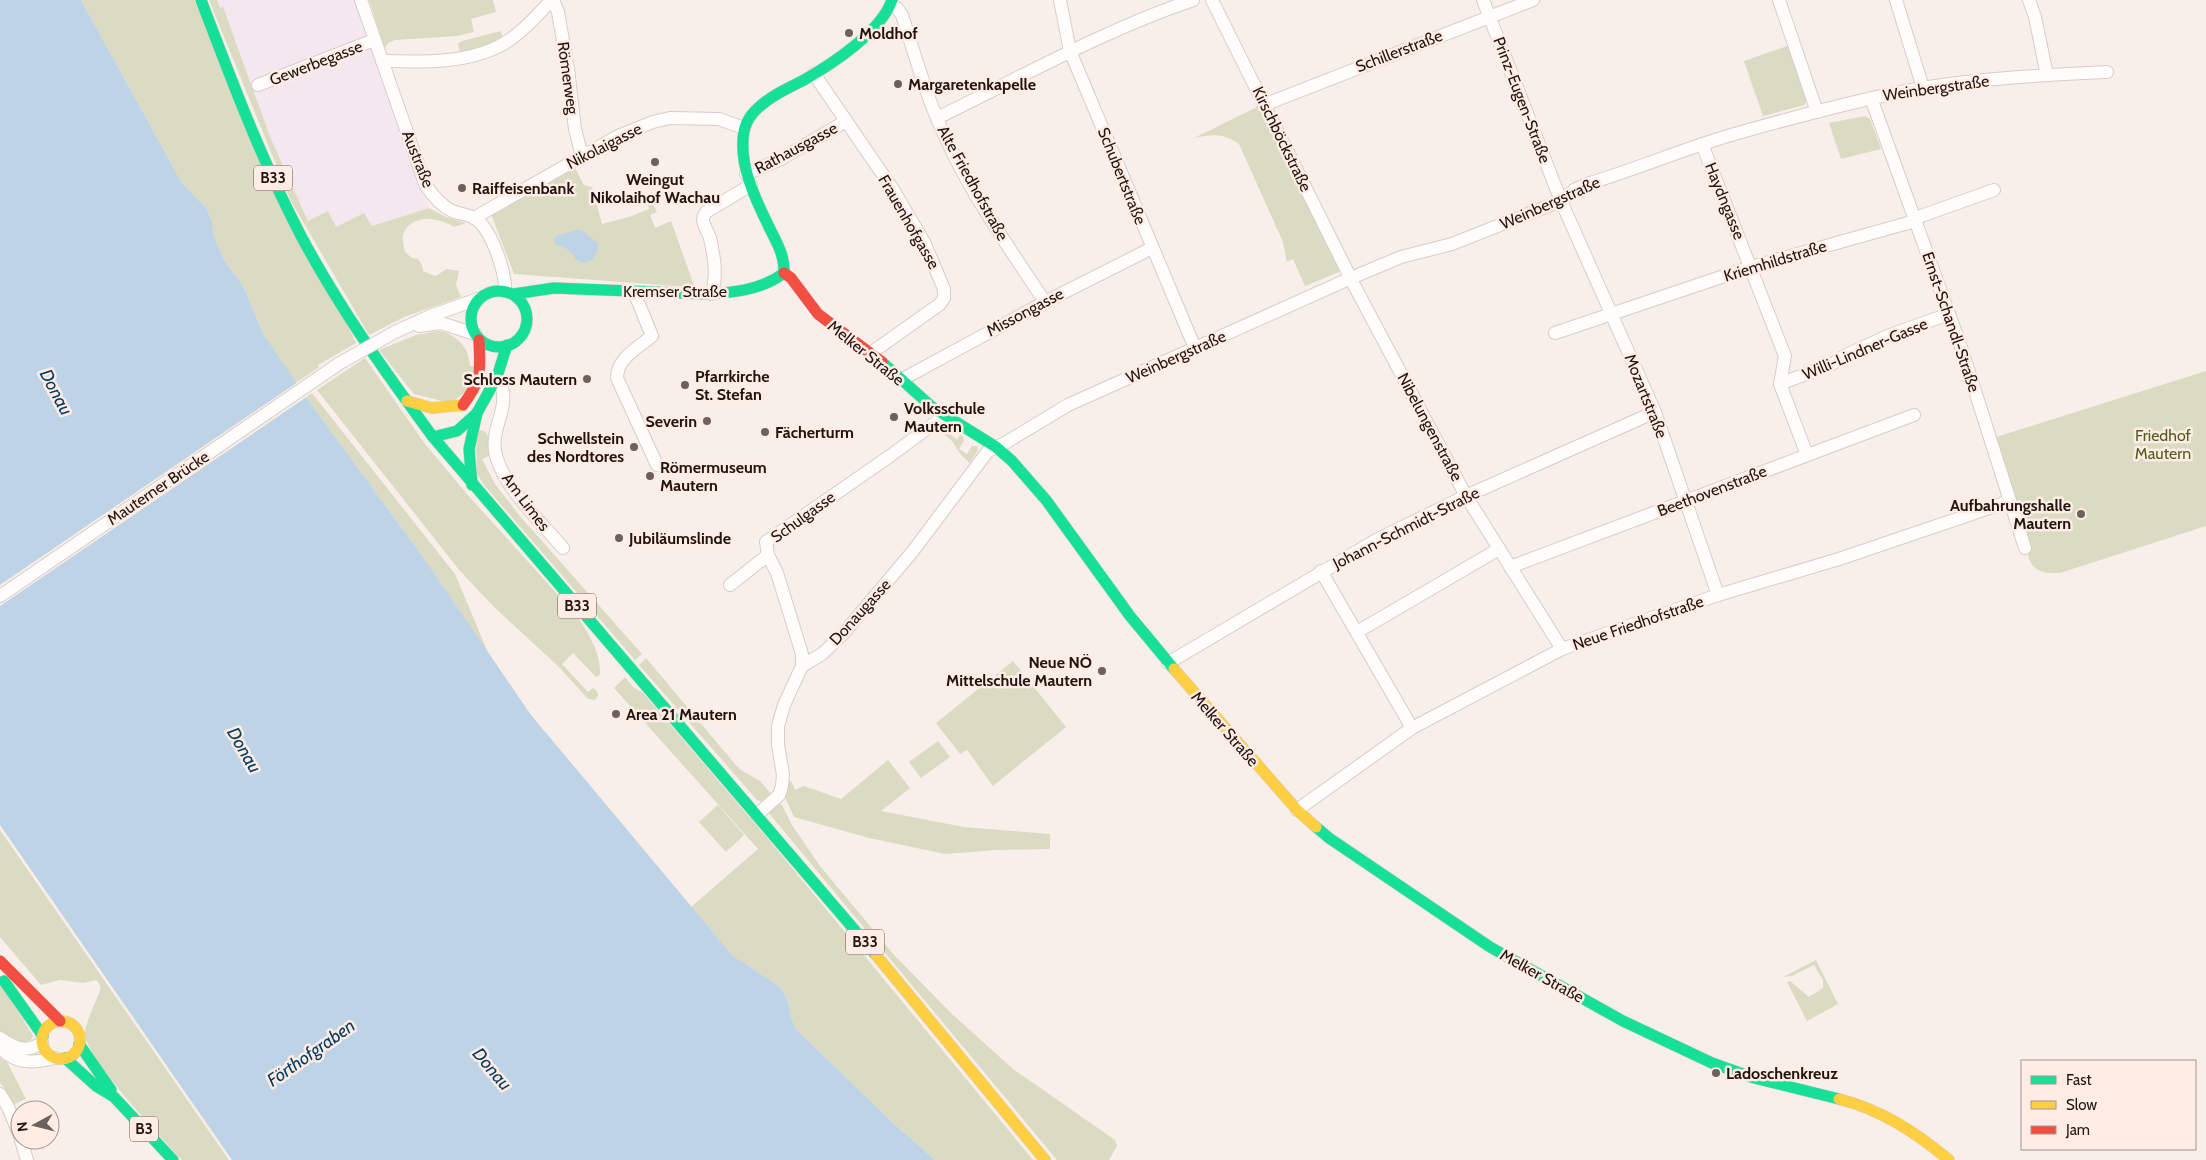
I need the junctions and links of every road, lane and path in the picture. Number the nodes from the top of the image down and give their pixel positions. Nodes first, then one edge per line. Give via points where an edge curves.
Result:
1 (202, 0) edge
2 (361, 0) edge
3 (553, 0) edge
4 (1060, 0) edge
5 (1193, 0) edge
6 (1212, 0) edge
7 (1484, 0) edge
8 (1533, 0) edge
9 (1779, 0) edge
10 (1896, 0) edge
11 (2030, 0) edge
12 (891, 2) edge
13 (1490, 16) junction
14 (374, 40) junction
15 (1070, 51) junction
16 (382, 61) junction
17 (2107, 72) dead end
18 (814, 74) junction
19 (2047, 75) junction
20 (258, 85) dead end
21 (1923, 88) junction
22 (1871, 98) junction
23 (1266, 104) junction
24 (1817, 112) junction
25 (937, 118) junction
26 (846, 121) junction
27 (744, 128) junction
28 (1702, 144) junction
29 (582, 156) junction
30 (749, 180) junction
31 (1994, 190) dead end
32 (1561, 201) junction
33 (474, 218) junction
34 (1915, 221) junction
35 (1152, 248) junction
36 (1752, 266) junction
37 (784, 273) junction
38 (1351, 278) junction
39 (592, 290) junction
40 (510, 292) junction
41 (634, 292) junction
42 (711, 294) junction
43 (478, 300) junction
44 (1044, 302) junction
45 (535, 305) junction
46 (1612, 314) junction
47 (1949, 314) junction
48 (399, 331) junction
49 (1555, 333) dead end
50 (477, 337) junction
51 (507, 345) junction
52 (1195, 348) junction
53 (871, 353) junction
54 (497, 377) junction
55 (901, 380) junction
56 (1780, 384) junction
57 (406, 401) junction
58 (464, 405) junction
59 (1654, 412) junction
60 (477, 413) junction
61 (1914, 415) dead end
62 (944, 416) junction
63 (498, 423) junction
64 (433, 437) junction
65 (996, 447) junction
66 (1807, 455) junction
67 (657, 465) dead end
68 (473, 486) junction
69 (1466, 496) junction
70 (2010, 501) junction
71 (1685, 502) junction
72 (563, 548) dead end
73 (2025, 548) dead end
74 (1499, 549) junction
75 (768, 555) junction
76 (1510, 567) junction
77 (1321, 571) junction
78 (730, 585) dead end
79 (1718, 595) junction
80 (0, 596) edge
81 (1357, 632) junction
82 (1562, 649) junction
83 (1168, 663) junction
84 (802, 666) junction
85 (1412, 728) junction
86 (1296, 810) junction
87 (757, 814) junction
88 (0, 960) edge
89 (0, 976) edge
90 (60, 1021) junction
91 (0, 1038) edge
92 (42, 1039) junction
93 (79, 1044) junction
94 (0, 1047) edge
95 (60, 1058) junction
96 (0, 1094) edge
97 (114, 1097) junction
98 (10, 1112) edge
99 (173, 1160) edge
100 (1045, 1160) edge
101 (1949, 1160) edge

1 - 57 main road, B33 via 242,107 285,204 339,301
2 - 14 street, Austraße
3 - 16 street via 503,44 481,53 460,58
3 - 29 street, Römerweg via 558,12 575,130
4 - 15 street, Schubertstraße
5 - 15 street via 1152,14
6 - 23 street, Kirschböckstraße
7 - 13 street, Prinz-Eugen-Straße
8 - 13 street, Schillerstraße
9 - 24 street
10 - 21 street
11 - 19 street
12 - 18 main road via 866,35
12 - 25 street, Alte Friedhofstraße via 902,15
13 - 23 street, Schillerstraße
13 - 32 street, Prinz-Eugen-Straße
14 - 16 street, Austraße
14 - 20 street, Gewerbegasse
15 - 25 street
15 - 35 street, Schubertstraße
16 - 33 street, Austraße via 425,184 440,204
17 - 19 street, Weinbergstraße
18 - 26 street, Frauenhofgasse
18 - 27 main road via 757,109
19 - 21 street, Weinbergstraße
21 - 22 street, Weinbergstraße
22 - 24 street, Weinbergstraße
22 - 34 street, Ernst-Schandl-Straße
23 - 38 street, Kirschböckstraße
24 - 28 street, Weinbergstraße
25 - 44 street, Alte Friedhofstraße via 977,198
26 - 30 street, Rathausgasse
26 - 53 street, Frauenhofgasse via 909,216 944,289 940,304
27 - 29 street, Nikolaigasse via 719,119 670,118 618,136
27 - 30 main road via 742,147
28 - 32 street, Weinbergstraße via 1590,183
28 - 36 street, Haydngasse
29 - 33 street, Nikolaigasse
30 - 37 main road via 785,260
30 - 42 street, Rathausgasse via 704,215 714,258 715,284
31 - 34 street, Kriemhildstraße
32 - 38 street, Weinbergstraße via 1452,244 1401,257
32 - 46 street, Mozartstraße
33 - 40 street, Austraße via 488,232
34 - 36 street, Kriemhildstraße
34 - 47 street, Ernst-Schandl-Straße
35 - 44 street, Missongasse
35 - 52 street, Schubertstraße
36 - 46 street, Kriemhildstraße
36 - 56 street, Haydngasse via 1785,356
37 - 42 main road, Kremser Straße via 756,287
37 - 53 main road, Melker Straße via 818,314
38 - 52 street, Weinbergstraße
38 - 69 street, Nibelungenstraße
39 - 40 main road, Kremser Straße via 554,288
39 - 41 main road, Kremser Straße
39 - 45 main road, Kremser Straße
40 - 43 main road via 486,295
40 - 45 main road
41 - 42 main road, Kremser Straße
41 - 67 street via 652,336 622,360 617,378
43 - 48 street, Mauterner Brücke via 430,316
43 - 50 main road via 471,316
44 - 55 street, Missongasse
45 - 51 main road via 527,317 524,332
46 - 49 street, Kriemhildstraße
46 - 59 street, Mozartstraße
47 - 56 street, Willi-Lindner-Gasse via 1890,335 1832,364
47 - 70 street, Ernst-Schandl-Straße
48 - 50 street via 441,323
48 - 80 street, Mauterner Brücke, bridge via 340,363
50 - 51 main road via 493,346
50 - 58 main road via 480,376
51 - 54 main road
52 - 65 street, Weinbergstraße via 1068,406
53 - 55 main road, Melker Straße
54 - 60 main road
54 - 63 street, Am Limes via 504,390
55 - 62 main road, Melker Straße
56 - 66 street
57 - 58 main road via 432,408
57 - 64 main road, B33
58 - 60 street
58 - 64 main road
59 - 69 street, Johann-Schmidt-Straße
59 - 71 street, Mozartstraße
60 - 63 street
60 - 64 main road via 457,431
60 - 68 main road via 468,450
61 - 66 street, Beethovenstraße
62 - 65 main road, Melker Straße
62 - 75 street, Schulgasse via 766,542
63 - 72 street, Am Limes via 495,450 503,472
64 - 68 main road, B33
65 - 83 main road, Melker Straße via 1046,500 1124,609
65 - 84 street, Donaugasse via 986,453 914,550 843,634 822,654
66 - 71 street, Beethovenstraße
68 - 87 main road, B33
69 - 74 street, Nibelungenstraße
69 - 77 street, Johann-Schmidt-Straße
70 - 73 street, Ernst-Schandl-Straße
70 - 79 street, Neue Friedhofstraße via 1839,559
71 - 76 street, Beethovenstraße
71 - 79 street, Mozartstraße
74 - 76 street, Nibelungenstraße
74 - 81 street
75 - 78 street
75 - 84 street, Schulgasse via 786,600 802,654
76 - 82 street, Nibelungenstraße
77 - 81 street
77 - 83 street, Johann-Schmidt-Straße
79 - 82 street, Neue Friedhofstraße
81 - 85 street
82 - 85 street, Neue Friedhofstraße
83 - 86 main road, Melker Straße
84 - 87 street via 778,726 782,786 779,795
85 - 86 street, Neue Friedhofstraße
86 - 101 main road, Melker Straße via 1329,838 1490,947 1673,1046 1754,1078 1859,1104 1899,1123
87 - 100 main road, B33
88 - 90 main road, B3
89 - 92 main road, B3
90 - 92 main road via 49,1026
90 - 93 main road, B3 via 76,1029
91 - 92 street via 24,1049 32,1049
92 - 95 main road, B3 via 48,1054
93 - 95 main road via 74,1053
93 - 97 main road, B3
94 - 95 street via 18,1060 35,1062
95 - 97 main road, B3
96 - 98 street
97 - 99 main road, B3

